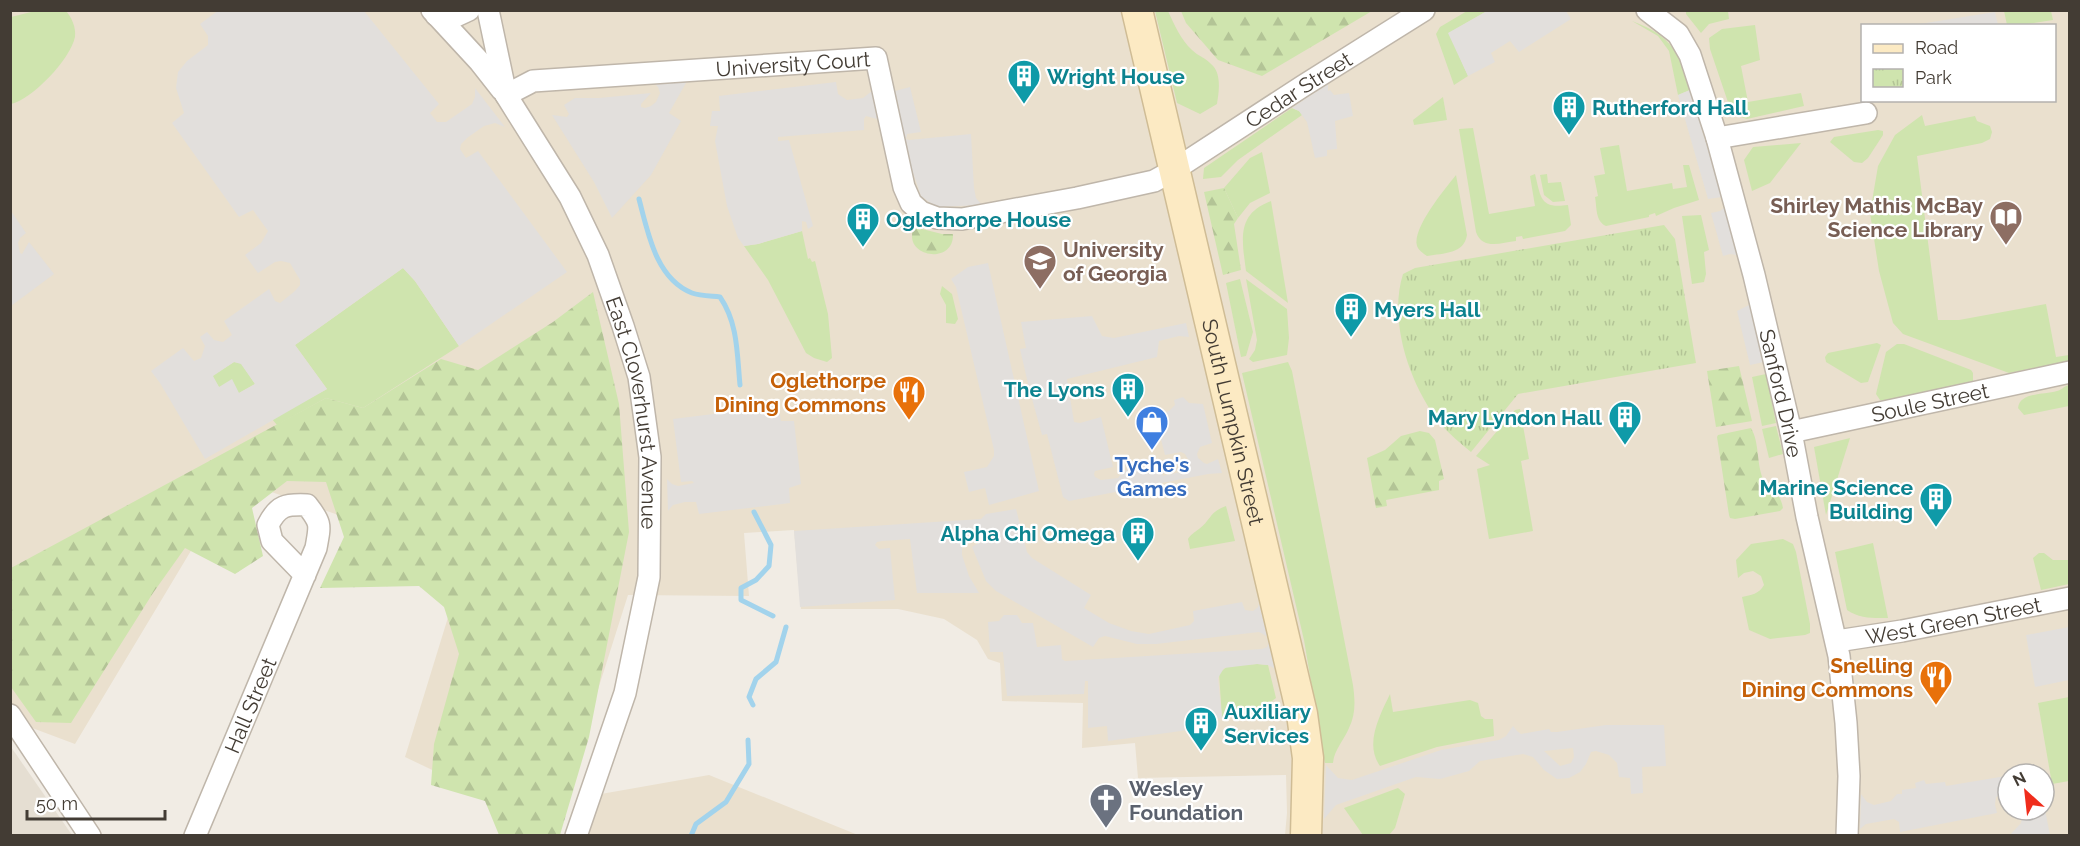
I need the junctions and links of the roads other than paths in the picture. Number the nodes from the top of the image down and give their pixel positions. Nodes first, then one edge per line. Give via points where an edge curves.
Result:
1 (469, 10) edge
2 (488, 10) edge
3 (1137, 10) edge
4 (1424, 10) edge
5 (1647, 10) edge
6 (434, 13) edge
7 (506, 95) junction
8 (1866, 112) dead end
9 (1717, 138) junction
10 (1174, 170) junction
11 (2070, 372) edge
12 (1791, 432) junction
13 (305, 575) dead end
14 (2070, 598) edge
15 (1837, 641) junction
16 (10, 716) edge
17 (90, 836) edge
18 (195, 836) edge
19 (576, 836) edge
20 (1306, 836) edge
21 (1846, 836) edge

1 - 6 street via 454,17
2 - 7 street, East Cloverhurst Avenue
3 - 10 main road, South Lumpkin Street
4 - 10 street, Cedar Street
5 - 9 street, Sanford Drive via 1678,34 1690,55
6 - 7 street
7 - 10 street, University Court via 533,81 876,58 904,187 911,203 921,212 937,218 966,218 1143,184
7 - 19 street, East Cloverhurst Avenue via 570,197 598,255 639,377 650,457 649,577 625,693
8 - 9 street
9 - 12 street, Sanford Drive
10 - 20 main road, South Lumpkin Street via 1302,714 1308,758
11 - 12 street, Soule Street
12 - 15 street, Sanford Drive
13 - 18 street, Hall Street
14 - 15 street, West Green Street
15 - 21 street, Sanford Drive via 1849,776
16 - 17 street

